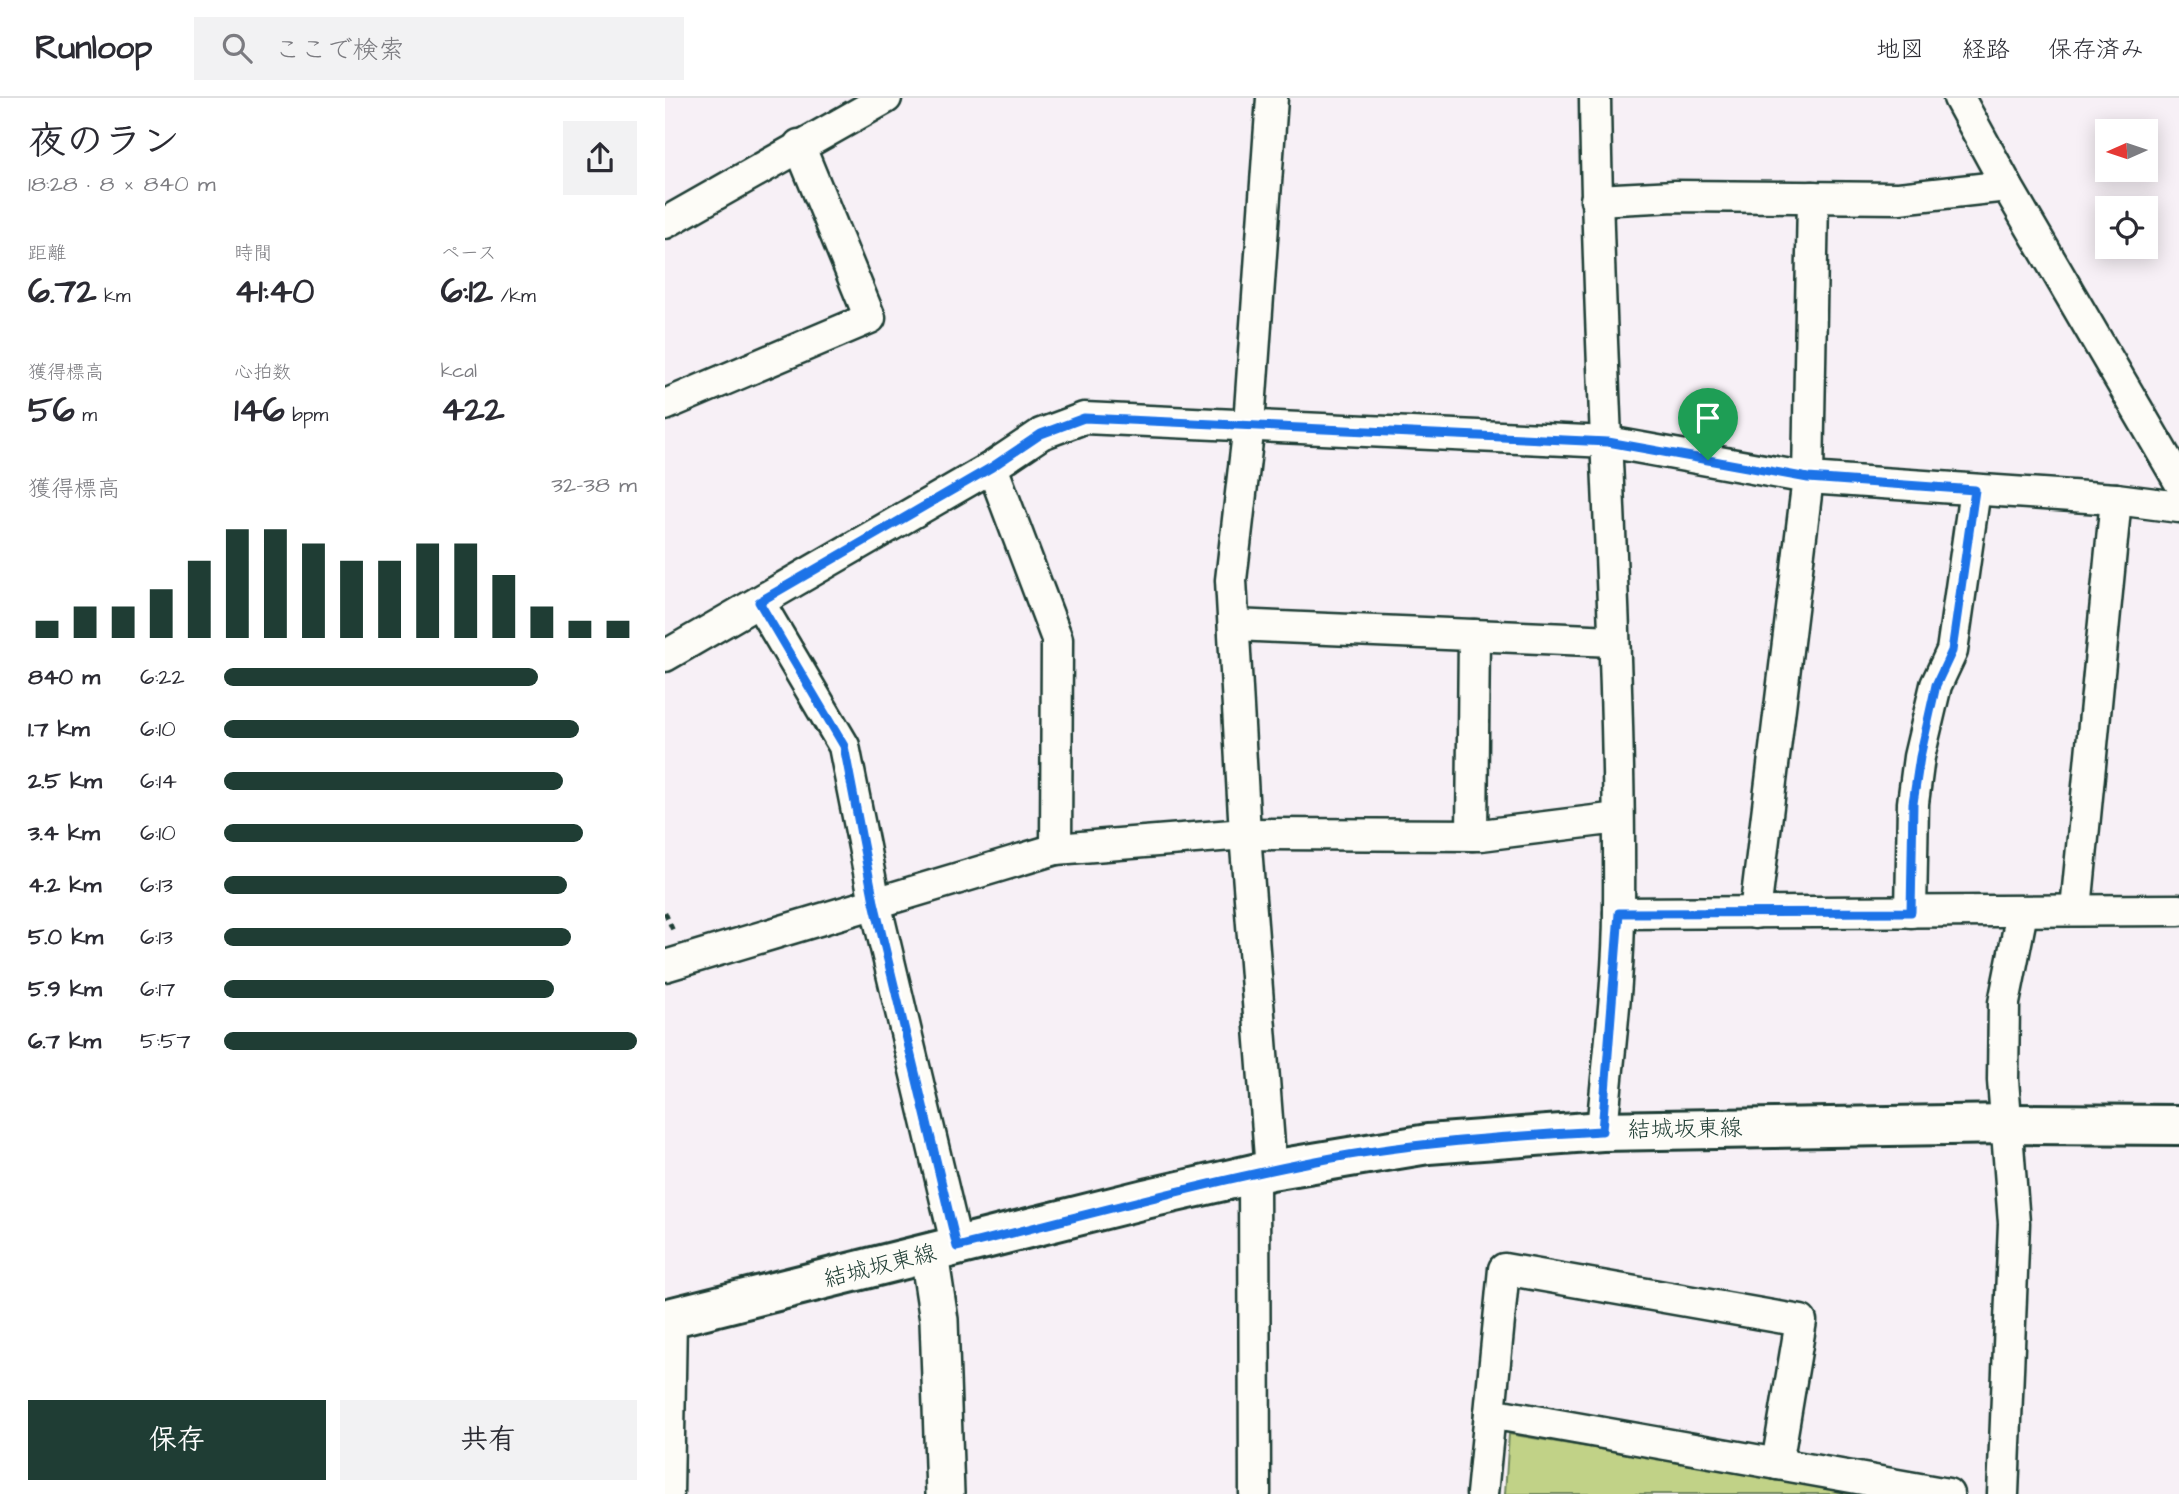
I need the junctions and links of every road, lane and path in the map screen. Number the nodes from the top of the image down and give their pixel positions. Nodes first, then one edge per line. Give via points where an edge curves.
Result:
1 (886, 98) edge
2 (1272, 98) edge
3 (1595, 98) edge
4 (1959, 98) edge
5 (799, 145) junction
6 (2007, 186) junction
7 (1813, 197) junction
8 (1596, 200) junction
9 (665, 223) edge
10 (665, 405) edge
11 (1249, 424) junction
12 (1608, 442) junction
13 (992, 467) junction
14 (1808, 478) junction
15 (2179, 481) edge
16 (1975, 490) junction
17 (2116, 499) junction
18 (2179, 507) edge
19 (759, 602) junction
20 (1234, 625) junction
21 (1474, 635) junction
22 (1614, 641) junction
23 (665, 656) edge
24 (1618, 818) junction
25 (1245, 834) junction
26 (1472, 835) junction
27 (1056, 849) junction
28 (874, 902) junction
29 (2076, 909) junction
30 (2179, 910) edge
31 (1911, 912) junction
32 (2022, 912) junction
33 (1619, 913) junction
34 (1755, 913) junction
35 (665, 966) edge
36 (2008, 1124) junction
37 (2179, 1125) edge
38 (1602, 1131) junction
39 (1263, 1172) junction
40 (943, 1250) junction
41 (668, 1318) edge
42 (1490, 1413) junction
43 (1777, 1464) junction
44 (668, 1494) edge
45 (945, 1494) edge
46 (1255, 1494) edge
47 (1482, 1494) edge
48 (1948, 1494) edge
49 (2003, 1494) edge

1 - 5 street
2 - 11 street
3 - 8 street
4 - 6 street
5 - 9 street
5 - 10 street via 870,318
6 - 7 street via 1899,198
6 - 15 street
7 - 8 street
7 - 14 street
8 - 12 street
11 - 12 street
11 - 13 street via 1084,418 1041,434
11 - 20 street via 1231,580
12 - 14 street
12 - 22 street
13 - 19 street
13 - 27 street via 1057,639
14 - 16 street
14 - 34 street
16 - 17 street
16 - 31 street via 1952,651 1936,685 1913,803
17 - 18 street
17 - 29 street
19 - 23 street
19 - 28 street via 844,746
20 - 21 street
20 - 25 street
21 - 22 street
21 - 26 street
22 - 24 street
24 - 26 street
24 - 33 street
25 - 26 street
25 - 27 street
25 - 39 street
27 - 28 street
28 - 35 street
28 - 40 street
29 - 30 street
29 - 32 street
31 - 32 street
31 - 34 street
32 - 36 street via 2004,1003 2003,1080
33 - 34 street
33 - 38 street
36 - 37 main road, 結城坂東線
36 - 38 main road, 結城坂東線
36 - 49 street via 2014,1223
38 - 39 main road, 結城坂東線 via 1428,1144
39 - 40 main road, 結城坂東線
39 - 46 street
40 - 41 main road, 結城坂東線
40 - 45 street via 939,1320
41 - 44 street
42 - 43 street
42 - 43 street via 1504,1269 1801,1321
42 - 47 street
43 - 48 street

